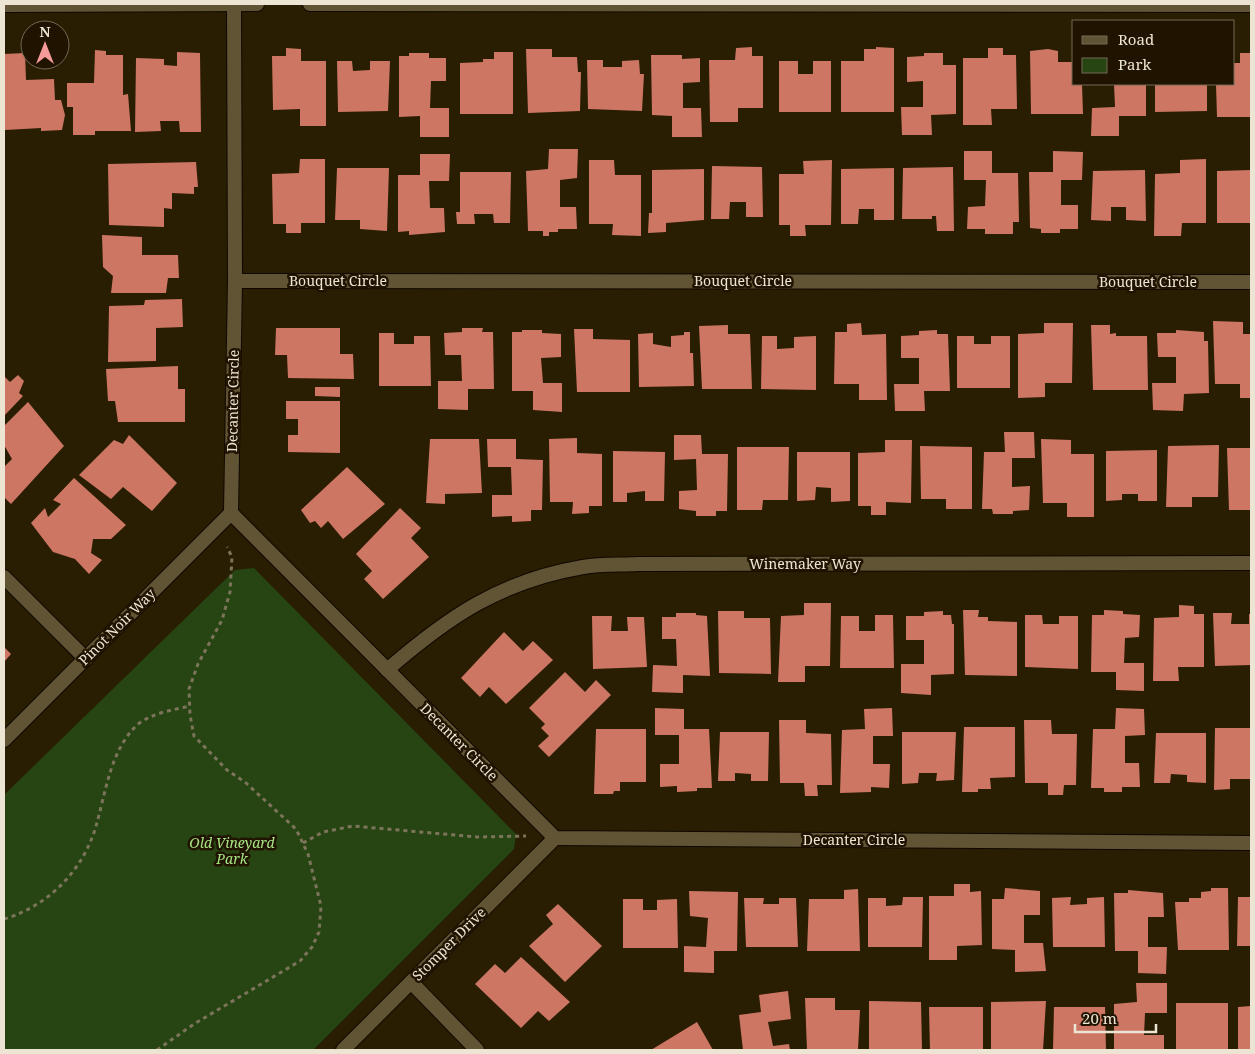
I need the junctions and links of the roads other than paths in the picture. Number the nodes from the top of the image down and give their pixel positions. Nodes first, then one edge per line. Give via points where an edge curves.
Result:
1 (4, 4) edge
2 (234, 4) edge
3 (257, 4) edge
4 (310, 4) edge
5 (1251, 5) edge
6 (235, 281) junction
7 (1251, 282) edge
8 (231, 513) junction
9 (1251, 563) edge
10 (4, 577) edge
11 (86, 658) junction
12 (387, 670) junction
13 (4, 740) edge
14 (552, 835) junction
15 (1251, 843) edge
16 (411, 982) junction
17 (343, 1050) edge
18 (477, 1050) edge

1 - 2 street
2 - 3 street
2 - 6 street, Decanter Circle
4 - 5 street
6 - 7 street, Bouquet Circle
6 - 8 street, Decanter Circle
8 - 11 street, Pinot Noir Way
8 - 12 street, Decanter Circle
9 - 12 street, Winemaker Way via 637,564 586,567 503,589 464,610
10 - 11 street
11 - 13 street, Pinot Noir Way
12 - 14 street, Decanter Circle
14 - 15 street, Decanter Circle
14 - 16 street, Stomper Drive
16 - 17 street, Stomper Drive
16 - 18 street

